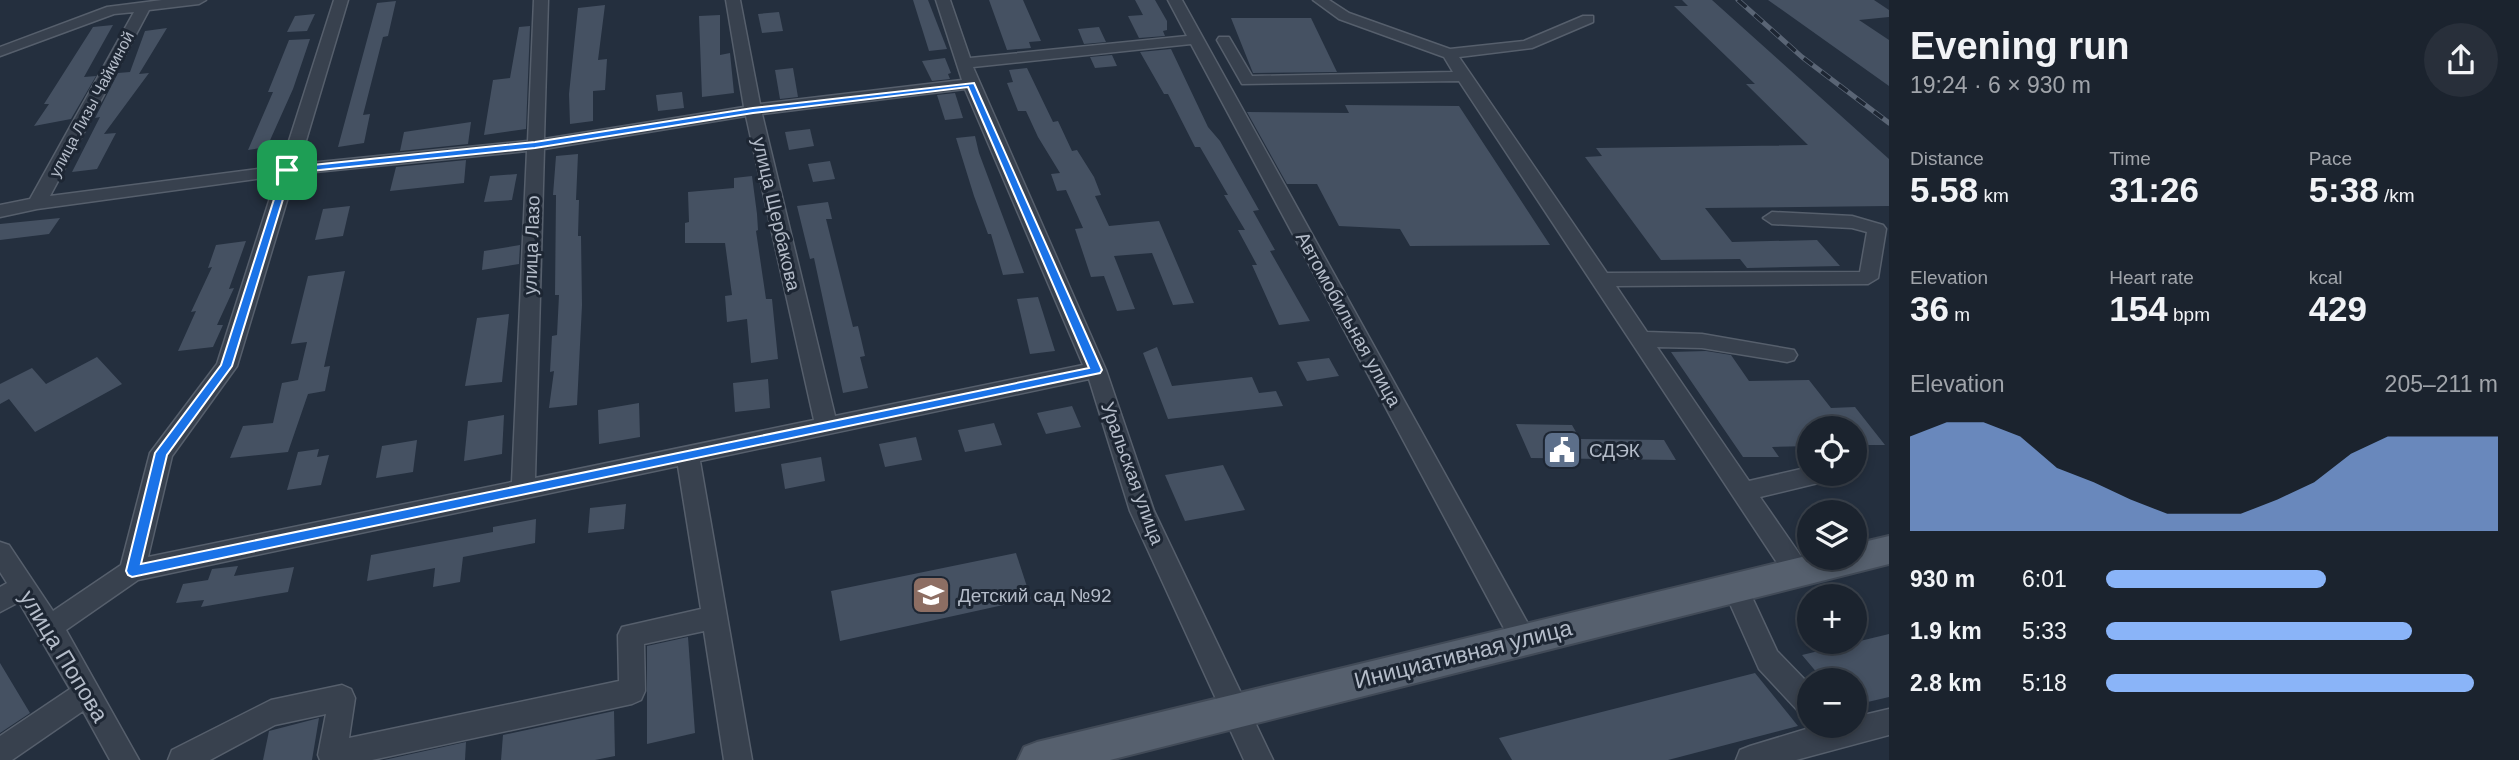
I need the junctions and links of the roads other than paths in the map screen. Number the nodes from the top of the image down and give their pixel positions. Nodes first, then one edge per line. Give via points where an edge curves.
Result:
1 (199, 0) edge
2 (341, 0) edge
3 (541, 0) edge
4 (733, 0) edge
5 (943, 0) edge
6 (1175, 0) edge
7 (1320, 0) edge
8 (144, 6) junction
9 (1588, 19) dead end
10 (1196, 38) junction
11 (1224, 40) dead end
12 (0, 52) edge
13 (1449, 54) junction
14 (963, 63) junction
15 (1464, 76) junction
16 (971, 84) junction
17 (753, 110) junction
18 (535, 145) junction
19 (287, 170) junction
20 (37, 203) junction
21 (0, 211) edge
22 (1772, 218) dead end
23 (1600, 280) junction
24 (1640, 339) junction
25 (1787, 355) dead end
26 (1096, 370) junction
27 (827, 428) junction
28 (688, 456) junction
29 (1797, 479) edge
30 (523, 491) junction
31 (1743, 492) junction
32 (1889, 550) edge
33 (0, 552) edge
34 (132, 571) junction
35 (1798, 573) junction
36 (23, 586) junction
37 (1735, 588) junction
38 (0, 601) edge
39 (714, 618) junction
40 (50, 627) junction
41 (1523, 639) junction
42 (1797, 690) edge
43 (87, 693) junction
44 (1233, 711) junction
45 (1889, 722) edge
46 (1867, 725) edge
47 (1812, 738) edge
48 (0, 752) edge
49 (331, 757) edge
50 (125, 760) edge
51 (182, 760) edge
52 (737, 760) edge
53 (1037, 760) edge
54 (1259, 760) edge
55 (1750, 760) edge

1 - 8 street
2 - 19 street
3 - 18 street, улица Лазо
4 - 17 street, улица Щербакова
5 - 14 street, Уральская улица
6 - 10 street, Автомобильная улица
7 - 13 street via 1344,16
8 - 12 street via 82,19
8 - 20 street, улица Лизы Чайкиной
9 - 13 street via 1527,45
10 - 14 street
10 - 41 street, Автомобильная улица
11 - 15 street via 1247,81
13 - 15 street
14 - 16 street, Уральская улица
15 - 23 street
16 - 17 street
16 - 26 street, Уральская улица
17 - 18 street
17 - 27 street, улица Щербакова
18 - 19 street
18 - 30 street, улица Лазо
19 - 20 street
19 - 34 street via 227,366 161,453
20 - 21 street
22 - 23 street via 1852,222 1877,229 1868,278
23 - 24 street
24 - 25 street via 1702,341
24 - 31 street
26 - 27 street
26 - 44 street, Уральская улица via 1142,511
27 - 28 street
28 - 30 street
28 - 39 street
29 - 31 street
30 - 34 street
31 - 35 street
32 - 35 main road, Инициативная улица
33 - 36 street, улица Попова
34 - 40 street
35 - 37 main road, Инициативная улица
36 - 38 street
36 - 40 street, улица Попова
37 - 41 main road, Инициативная улица
37 - 42 street via 1768,660
39 - 49 street via 631,635 632,691
39 - 52 street
40 - 43 street, улица Попова
41 - 44 main road, Инициативная улица
43 - 48 street
43 - 50 street, улица Попова
44 - 53 main road, Инициативная улица
44 - 54 street, Уральская улица
45 - 46 street
47 - 55 street
49 - 51 street via 342,698 271,713

